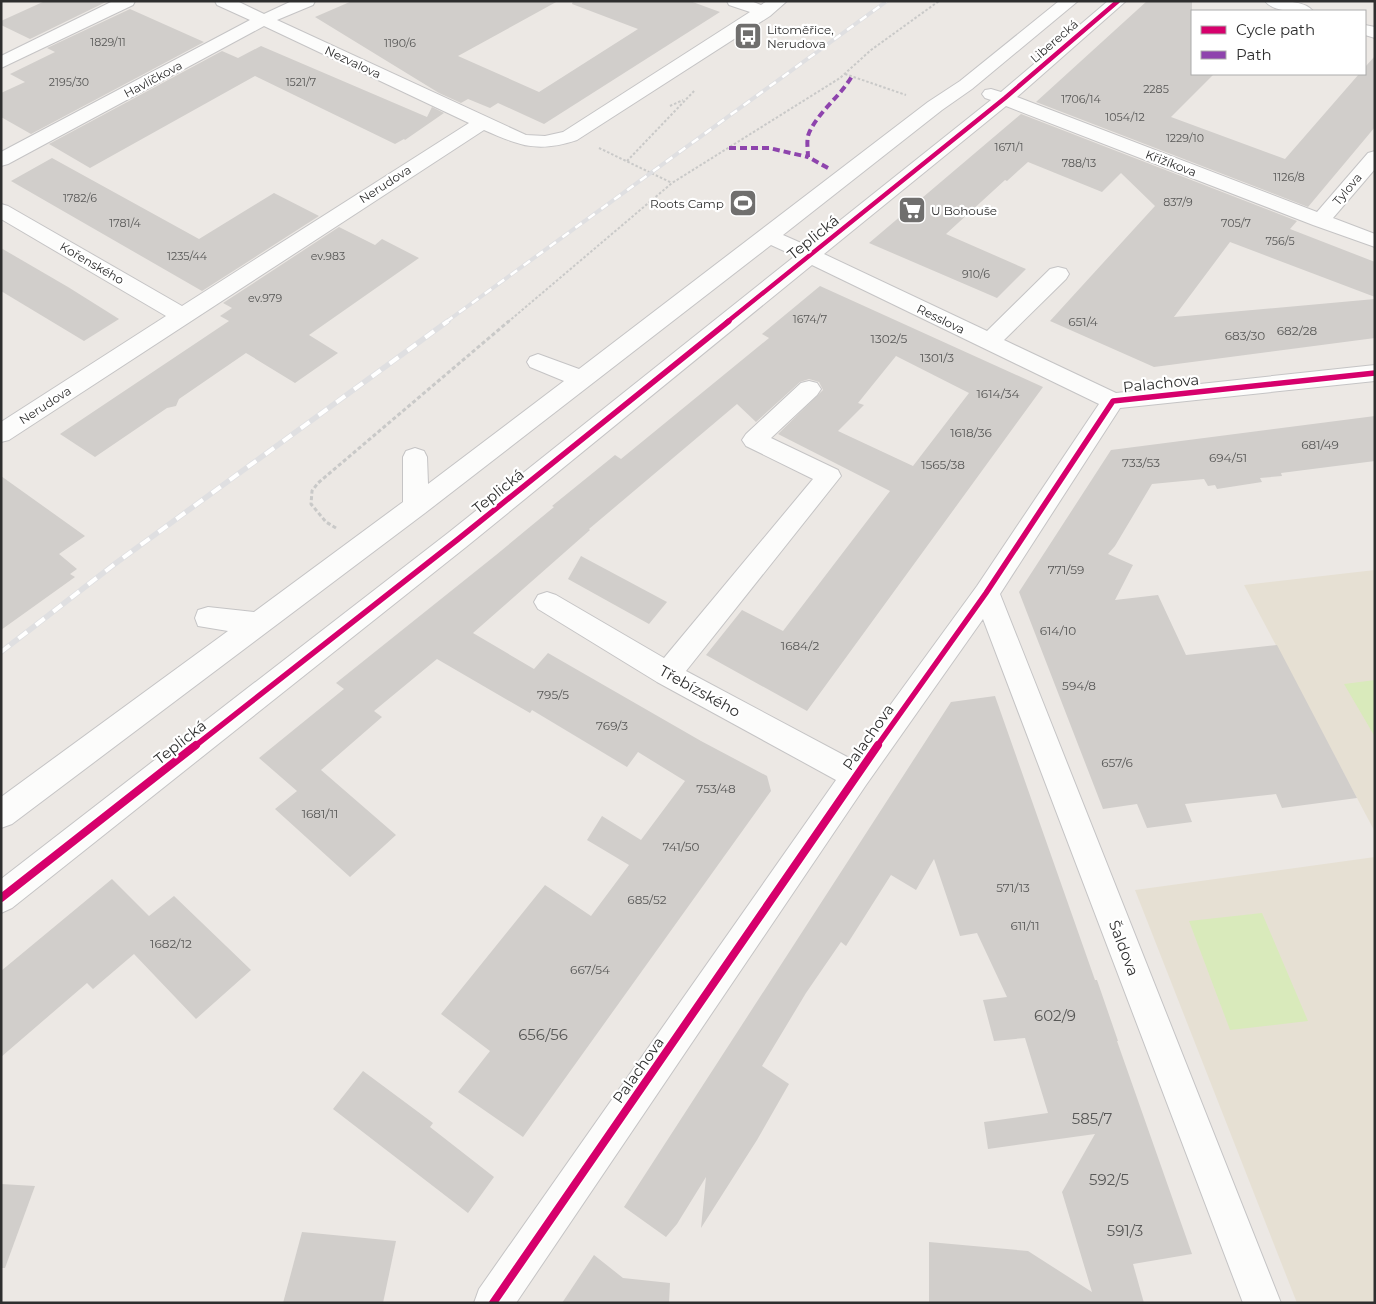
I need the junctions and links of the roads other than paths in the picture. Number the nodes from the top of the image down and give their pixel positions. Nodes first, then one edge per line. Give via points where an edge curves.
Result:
1 (127, 1) edge
2 (223, 1) edge
3 (307, 1) edge
4 (735, 1) edge
5 (779, 1) edge
6 (1070, 1) edge
7 (1118, 1) edge
8 (1273, 1) edge
9 (1302, 10) edge
10 (764, 12) junction
11 (263, 20) junction
12 (1, 63) edge
13 (966, 85) junction
14 (1005, 98) junction
15 (483, 122) junction
16 (1375, 157) edge
17 (1, 160) edge
18 (1, 210) edge
19 (1320, 221) junction
20 (769, 236) junction
21 (1375, 241) edge
22 (810, 256) junction
23 (1058, 274) dead end
24 (182, 316) junction
25 (989, 342) junction
26 (538, 362) dead end
27 (1375, 373) edge
28 (582, 379) junction
29 (809, 389) dead end
30 (1113, 401) junction
31 (1, 434) edge
32 (415, 458) dead end
33 (416, 506) junction
34 (986, 593) junction
35 (547, 602) dead end
36 (208, 618) dead end
37 (260, 623) junction
38 (668, 674) junction
39 (856, 776) junction
40 (1, 815) edge
41 (1, 898) edge
42 (493, 1303) edge
43 (1262, 1303) edge

1 - 12 street
2 - 11 street, Nezvalova
3 - 11 street, Havlíčkova
4 - 10 street
5 - 10 street
6 - 13 street, Liberecká
7 - 14 street, Liberecká
8 - 9 street
10 - 15 street via 570,136 549,143 532,143
11 - 15 street, Nezvalova
11 - 17 street, Havlíčkova
13 - 14 street, Křižíkova
13 - 20 street, Teplická
14 - 19 street, Křižíkova
14 - 22 street, Teplická
15 - 24 street, Nerudova
16 - 19 street, Tylova
18 - 24 street, Kořenského
19 - 21 street, Křižíkova
20 - 22 street, Resslova
20 - 28 street, Teplická
22 - 25 street, Resslova
22 - 41 street, Teplická via 457,540
23 - 25 street
24 - 31 street, Nerudova
25 - 30 street, Resslova
26 - 28 street
27 - 30 street, Palachova
28 - 33 street, Teplická
29 - 38 street via 754,440 829,476
30 - 34 street, Palachova
32 - 33 street
33 - 37 street, Teplická
34 - 39 street, Palachova
34 - 43 street, Šaldova
35 - 38 street, Třebízského
36 - 37 street
37 - 40 street, Teplická
38 - 39 street, Třebízského
39 - 42 street, Palachova

